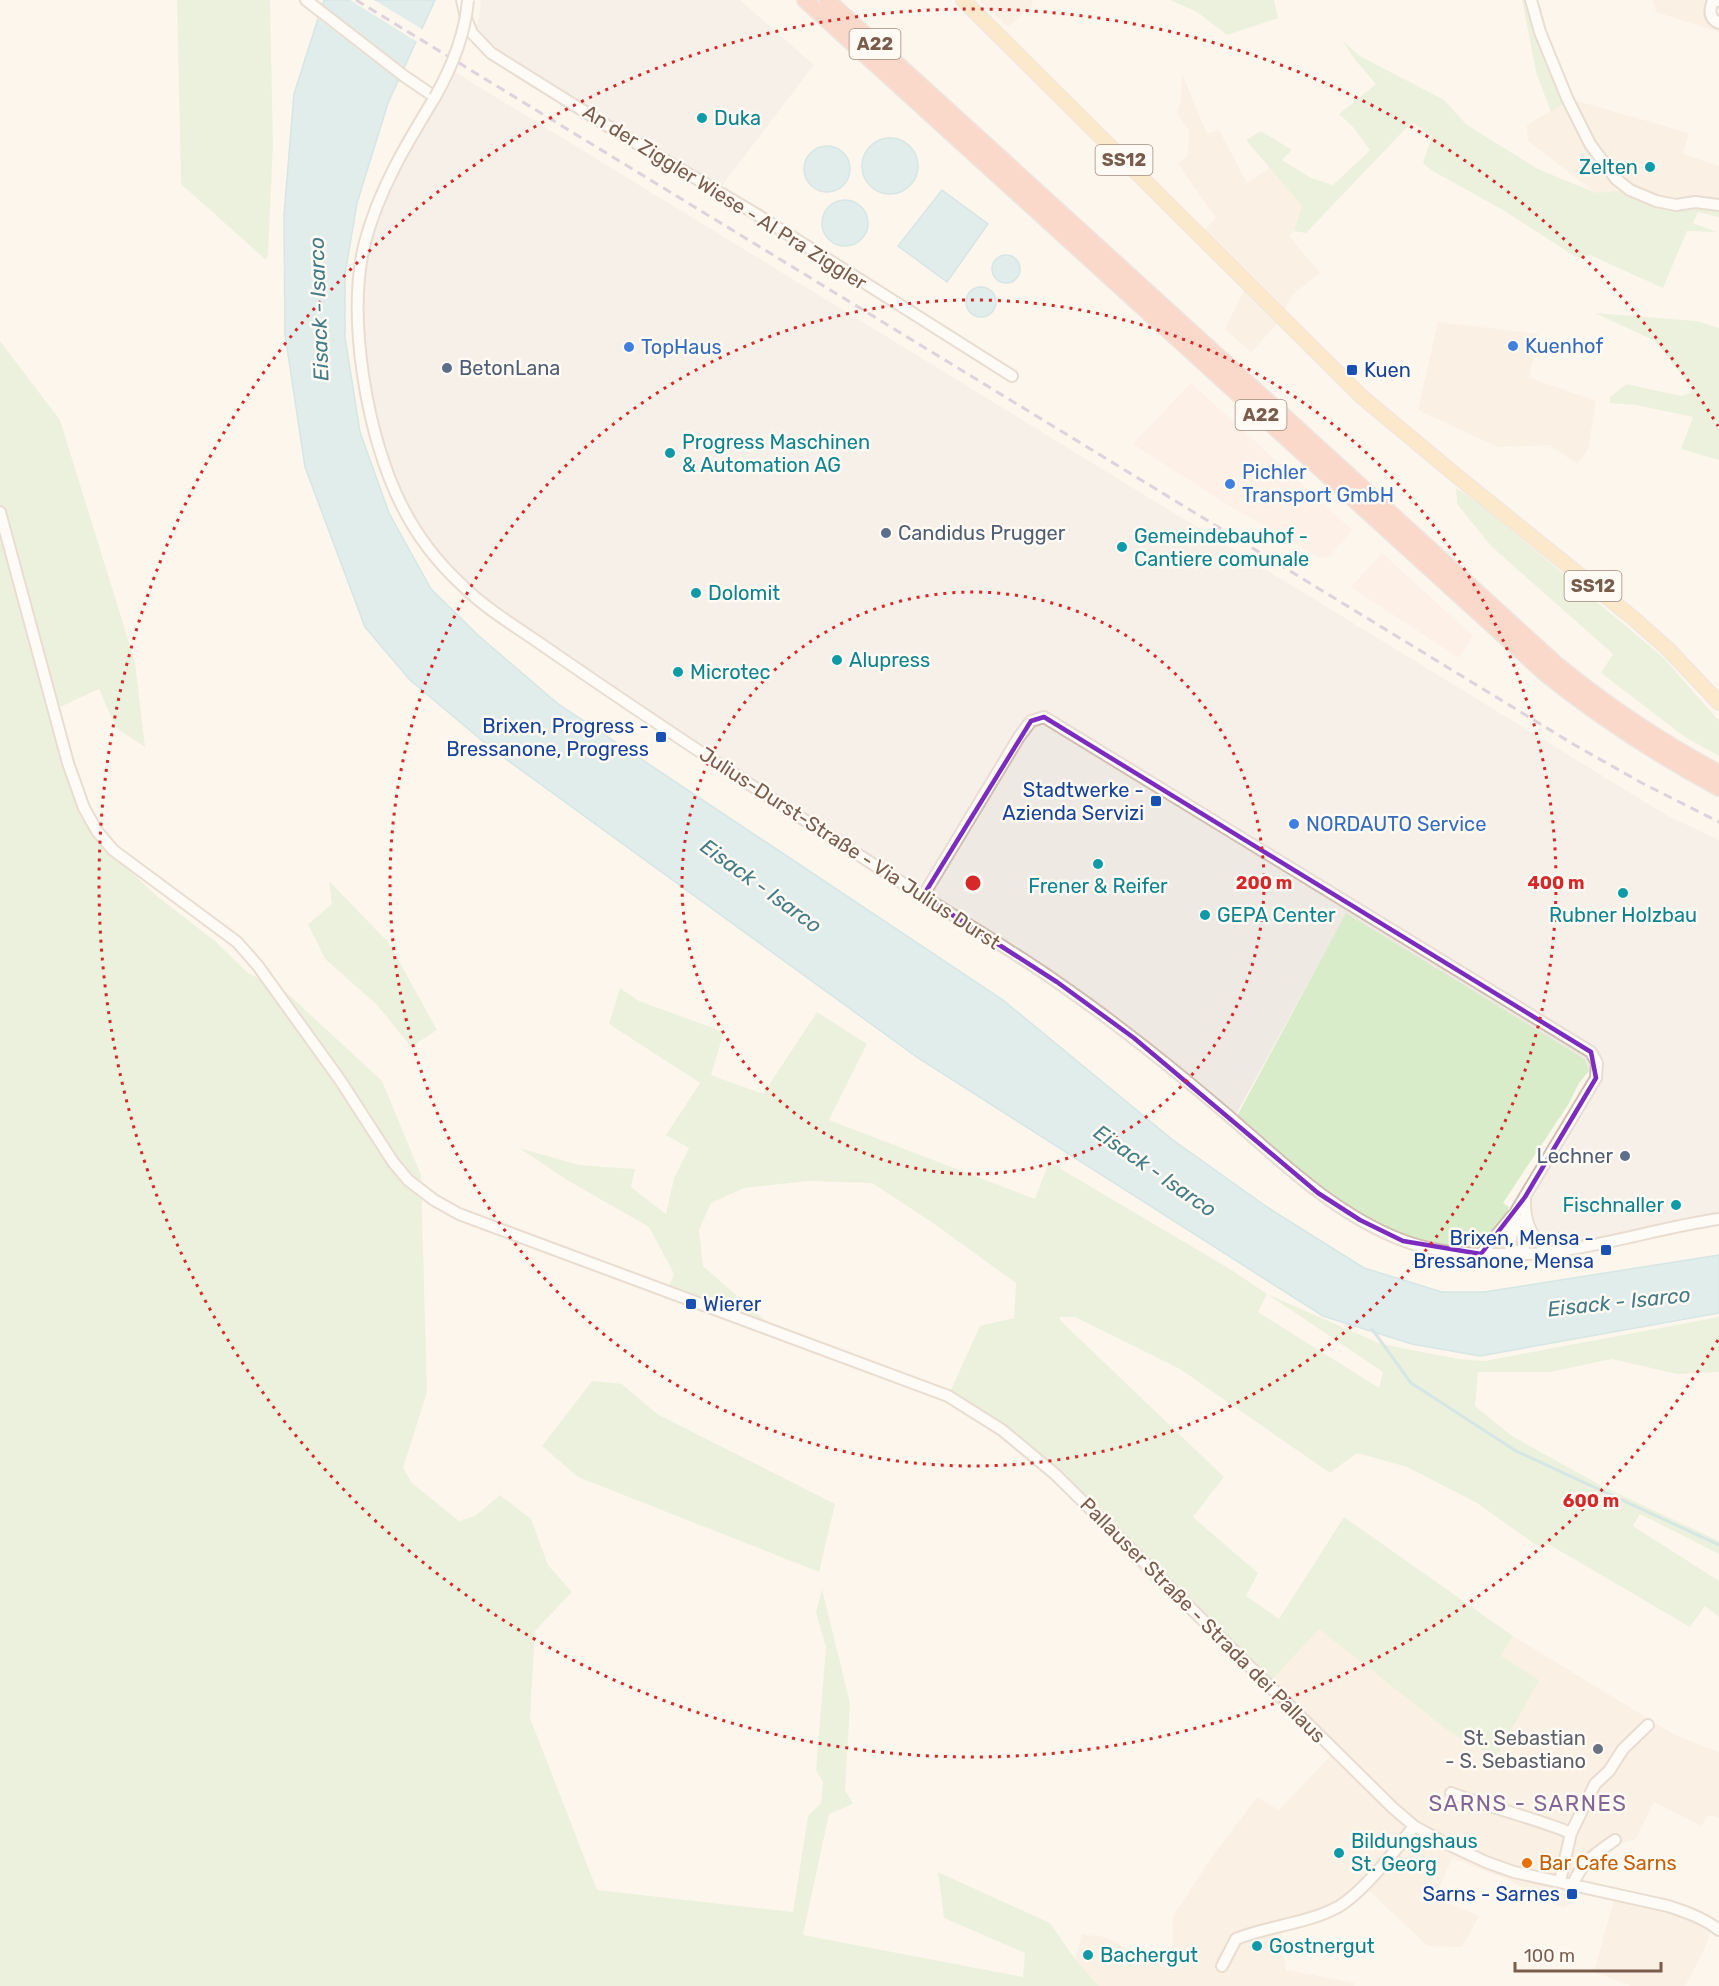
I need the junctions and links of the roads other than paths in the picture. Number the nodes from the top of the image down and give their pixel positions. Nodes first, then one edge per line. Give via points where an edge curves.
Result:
1 (306, 0) edge
2 (462, 0) edge
3 (468, 0) edge
4 (805, 0) edge
5 (827, 0) edge
6 (963, 0) edge
7 (1531, 0) edge
8 (1718, 0) edge
9 (1719, 23) edge
10 (435, 97) junction
11 (1719, 205) edge
12 (1012, 376) dead end
13 (0, 512) edge
14 (1719, 703) edge
15 (1719, 772) edge
16 (1719, 788) edge
17 (923, 896) junction
18 (1519, 1214) junction
19 (1719, 1219) edge
20 (1548, 1253) junction
21 (1481, 1254) junction
22 (1517, 1254) junction
23 (1648, 1725) dead end
24 (1451, 1793) dead end
25 (1414, 1826) junction
26 (1571, 1833) junction
27 (1615, 1840) dead end
28 (1560, 1881) junction
29 (1573, 1884) junction
30 (1719, 1930) edge
31 (1222, 1966) dead end

1 - 10 street
2 - 12 street, An der Ziggler Wiese - Al Pra Ziggler via 472,33 491,53
3 - 10 street, Julius-Durst-Straße - Via Julius Durst, bridge via 458,50
4 - 16 highway, A22 via 1547,675 1618,729
5 - 15 highway, A22 via 1556,664 1625,717
6 - 14 main road, SS12 via 1362,396 1634,618
7 - 11 street via 1539,32 1567,98 1590,144 1616,179 1656,201
8 - 9 street via 1710,9 1714,21
10 - 17 street, Julius-Durst-Straße - Via Julius Durst via 377,205 360,272 363,371 376,436 404,510 462,586 505,619 704,755
13 - 25 street, Pallauser Straße - Strada dei Pallaus via 68,763 84,808 98,831 113,850 237,942 340,1080 408,1180 459,1214 948,1396 1002,1430 1055,1474
17 - 18 street via 1019,737 1031,721 1044,717 1591,1052 1597,1063 1596,1078 1525,1197
17 - 21 street, Julius-Durst-Straße - Via Julius Durst via 1057,982 1124,1031 1318,1193 1360,1220 1404,1241 1439,1250
18 - 20 street
18 - 21 street
18 - 22 street via 1524,1247
19 - 20 street, Julius-Durst-Straße - Via Julius Durst
20 - 22 street, Julius-Durst-Straße - Via Julius Durst
21 - 22 street, Julius-Durst-Straße - Via Julius Durst
23 - 26 street via 1595,1784
24 - 26 street
25 - 28 street, Pallauser Straße - Strada dei Pallaus via 1486,1862
25 - 31 street via 1352,1899 1309,1919 1236,1939
26 - 28 street
27 - 29 street via 1587,1861
28 - 29 street, Pallauser Straße - Strada dei Pallaus
29 - 30 street, Pallauser Straße - Strada dei Pallaus via 1668,1906

